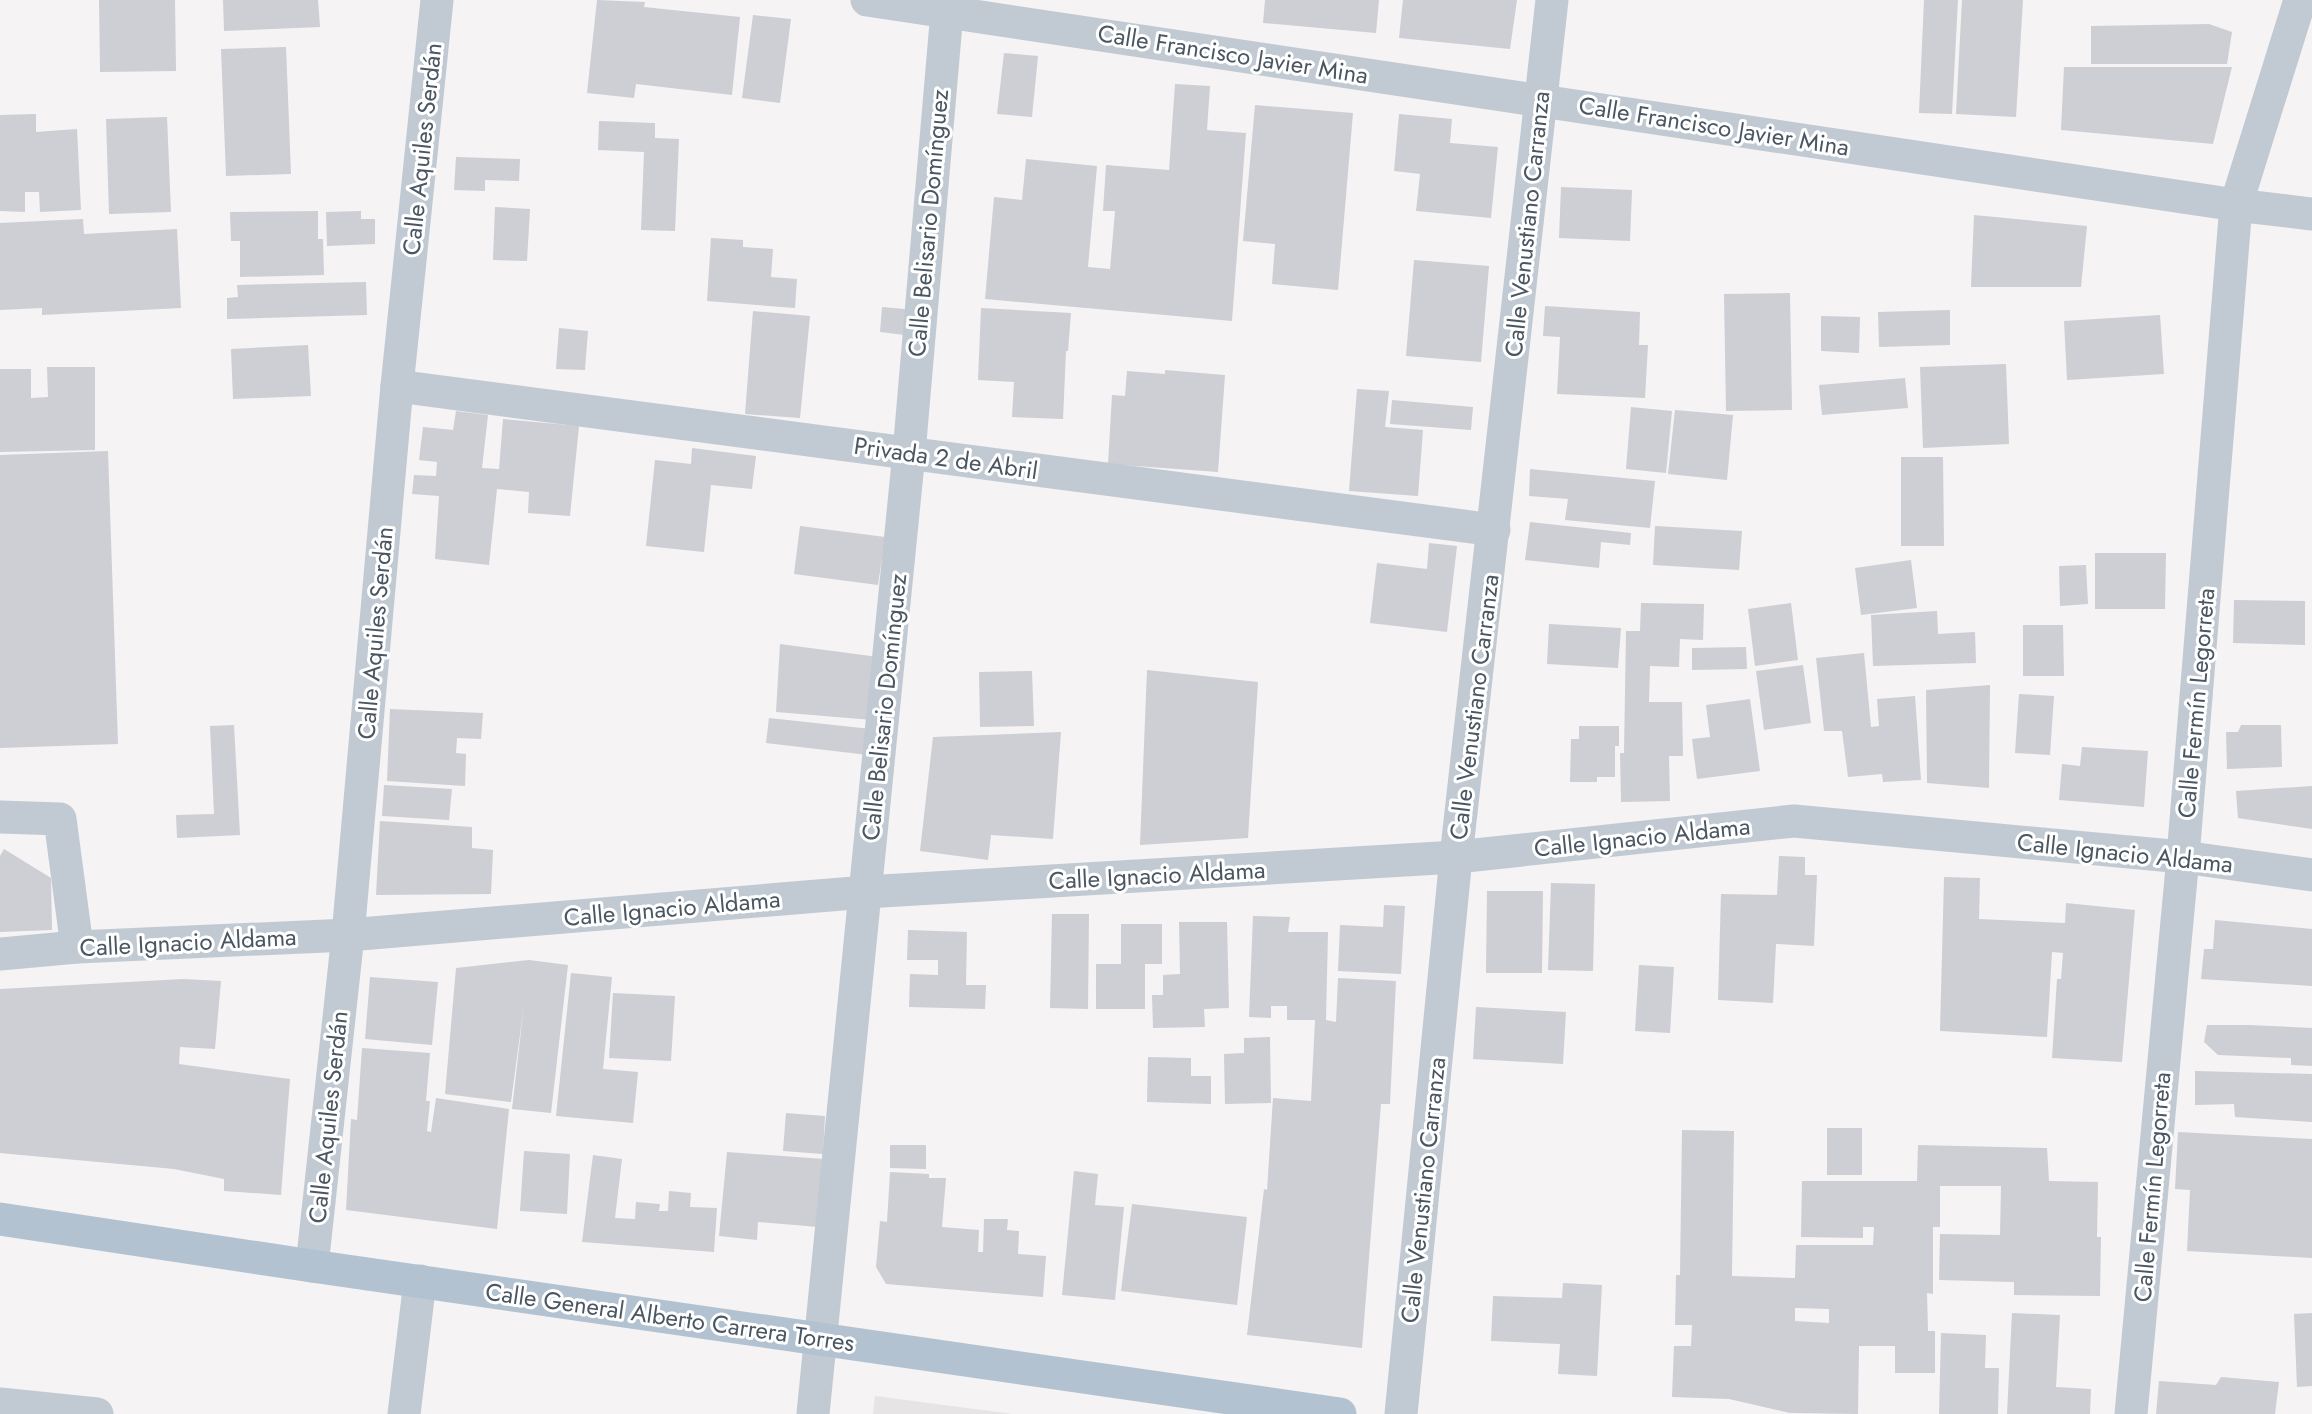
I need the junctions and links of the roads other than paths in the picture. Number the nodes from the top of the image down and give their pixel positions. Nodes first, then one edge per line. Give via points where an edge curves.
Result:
1 (437, 0) edge
2 (867, 0) edge
3 (1552, 0) edge
4 (2300, 0) edge
5 (947, 5) edge
6 (1541, 100) junction
7 (2236, 205) junction
8 (2312, 214) edge
9 (397, 386) junction
10 (909, 453) junction
11 (1494, 530) junction
12 (0, 817) edge
13 (1456, 857) junction
14 (2183, 857) junction
15 (2312, 876) edge
16 (866, 892) junction
17 (348, 935) junction
18 (76, 947) junction
19 (0, 954) edge
20 (0, 1219) edge
21 (312, 1266) junction
22 (420, 1281) junction
23 (822, 1338) junction
24 (0, 1404) edge
25 (97, 1414) edge
26 (404, 1414) edge
27 (813, 1414) edge
28 (1340, 1414) edge
29 (1401, 1414) edge
30 (2131, 1414) edge

1 - 9 street, Calle Aquiles Serdán
2 - 5 street, Calle Francisco Javier Mina
3 - 6 street, Calle Venustiano Carranza
4 - 7 street, Calle Fermín Legorreta
5 - 6 street, Calle Francisco Javier Mina
5 - 10 street, Calle Belisario Domínguez
6 - 7 street, Calle Francisco Javier Mina
6 - 11 street, Calle Venustiano Carranza
7 - 8 street, Calle Francisco Javier Mina
7 - 14 street, Calle Fermín Legorreta
9 - 10 street, Privada 2 de Abril
9 - 17 street, Calle Aquiles Serdán
10 - 11 street, Privada 2 de Abril
10 - 16 street, Calle Belisario Domínguez
11 - 13 street, Calle Venustiano Carranza
12 - 18 street via 60,819
13 - 14 street, Calle Ignacio Aldama via 1794,821
13 - 16 street, Calle Ignacio Aldama
13 - 29 street, Calle Venustiano Carranza
14 - 15 street, Calle Ignacio Aldama
14 - 30 street, Calle Fermín Legorreta
16 - 17 street, Calle Ignacio Aldama
16 - 23 street, Calle Belisario Domínguez
17 - 18 street, Calle Ignacio Aldama
17 - 21 street, Calle Aquiles Serdán
18 - 19 street, Calle Ignacio Aldama
20 - 21 main road, Calle General Alberto Carrera Torres
21 - 22 main road, Calle General Alberto Carrera Torres
22 - 23 main road, Calle General Alberto Carrera Torres
22 - 26 street
23 - 27 street, Calle Belisario Domínguez
23 - 28 main road, Calle General Alberto Carrera Torres
24 - 25 street

